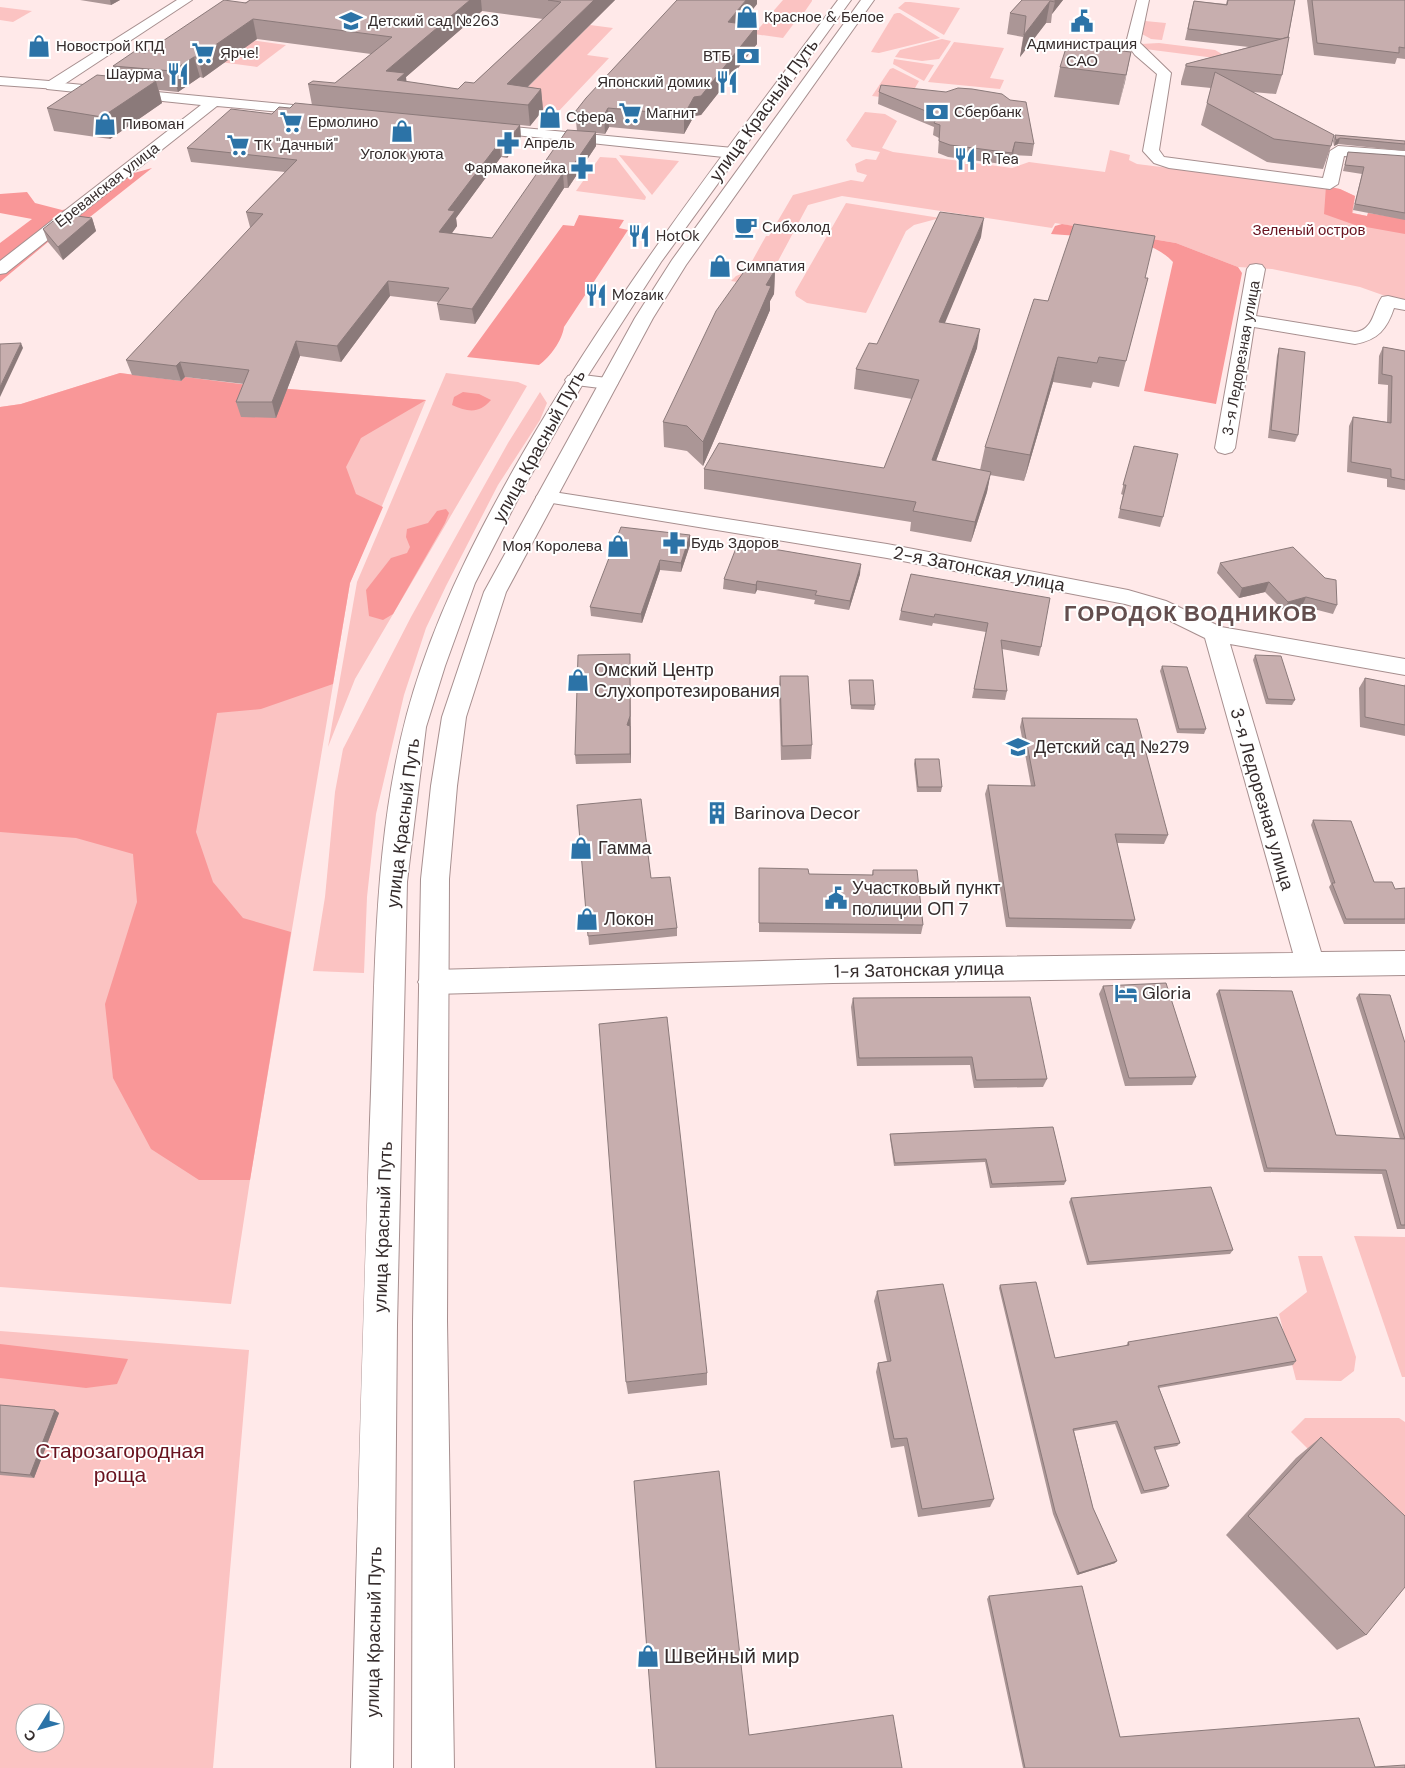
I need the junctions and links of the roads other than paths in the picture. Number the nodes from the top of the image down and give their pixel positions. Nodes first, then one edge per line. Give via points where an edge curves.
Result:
1 (186, 0) edge
2 (845, 0) edge
3 (868, 0) edge
4 (1143, 0) edge
5 (0, 81) edge
6 (52, 86) junction
7 (213, 102) junction
8 (329, 113) edge
9 (465, 126) edge
10 (733, 153) junction
11 (1405, 156) edge
12 (0, 268) edge
13 (1256, 269) dead end
14 (1405, 305) edge
15 (1246, 320) junction
16 (575, 380) junction
17 (608, 383) junction
18 (1225, 448) dead end
19 (547, 497) junction
20 (1215, 634) junction
21 (1405, 667) edge
22 (1310, 963) junction
23 (1405, 963) edge
24 (433, 982) junction
25 (390, 984) junction
26 (372, 1768) edge
27 (433, 1768) edge

1 - 6 main road
2 - 10 main road, улица Красный Путь
3 - 17 main road, улица Красный Путь via 678,264
4 - 11 main road via 1133,43 1141,56 1159,66 1164,73 1151,151 1159,160 1330,184 1338,151
5 - 6 main road
6 - 7 main road
7 - 8 main road
7 - 12 main road, Ереванская улица
9 - 10 main road
10 - 16 main road, улица Красный Путь via 654,260
13 - 15 main road, 3-я Ледорезная улица
14 - 15 main road via 1388,301 1374,333 1366,338
15 - 18 main road, 3-я Ледорезная улица
16 - 17 main road
16 - 25 main road, улица Красный Путь via 464,584 414,727 394,882
17 - 19 main road, улица Красный Путь
19 - 20 main road, 2-я Затонская улица via 887,551 1128,597 1158,606
19 - 24 main road, улица Красный Путь via 495,592 454,717 435,878
20 - 21 main road, 2-я Затонская улица
20 - 22 main road, 3-я Ледорезная улица
22 - 23 main road, 1-я Затонская улица
22 - 24 main road, 1-я Затонская улица via 726,973
24 - 25 main road, 1-я Затонская улица
24 - 27 main road, улица Красный Путь via 430,1321
25 - 26 main road, улица Красный Путь

